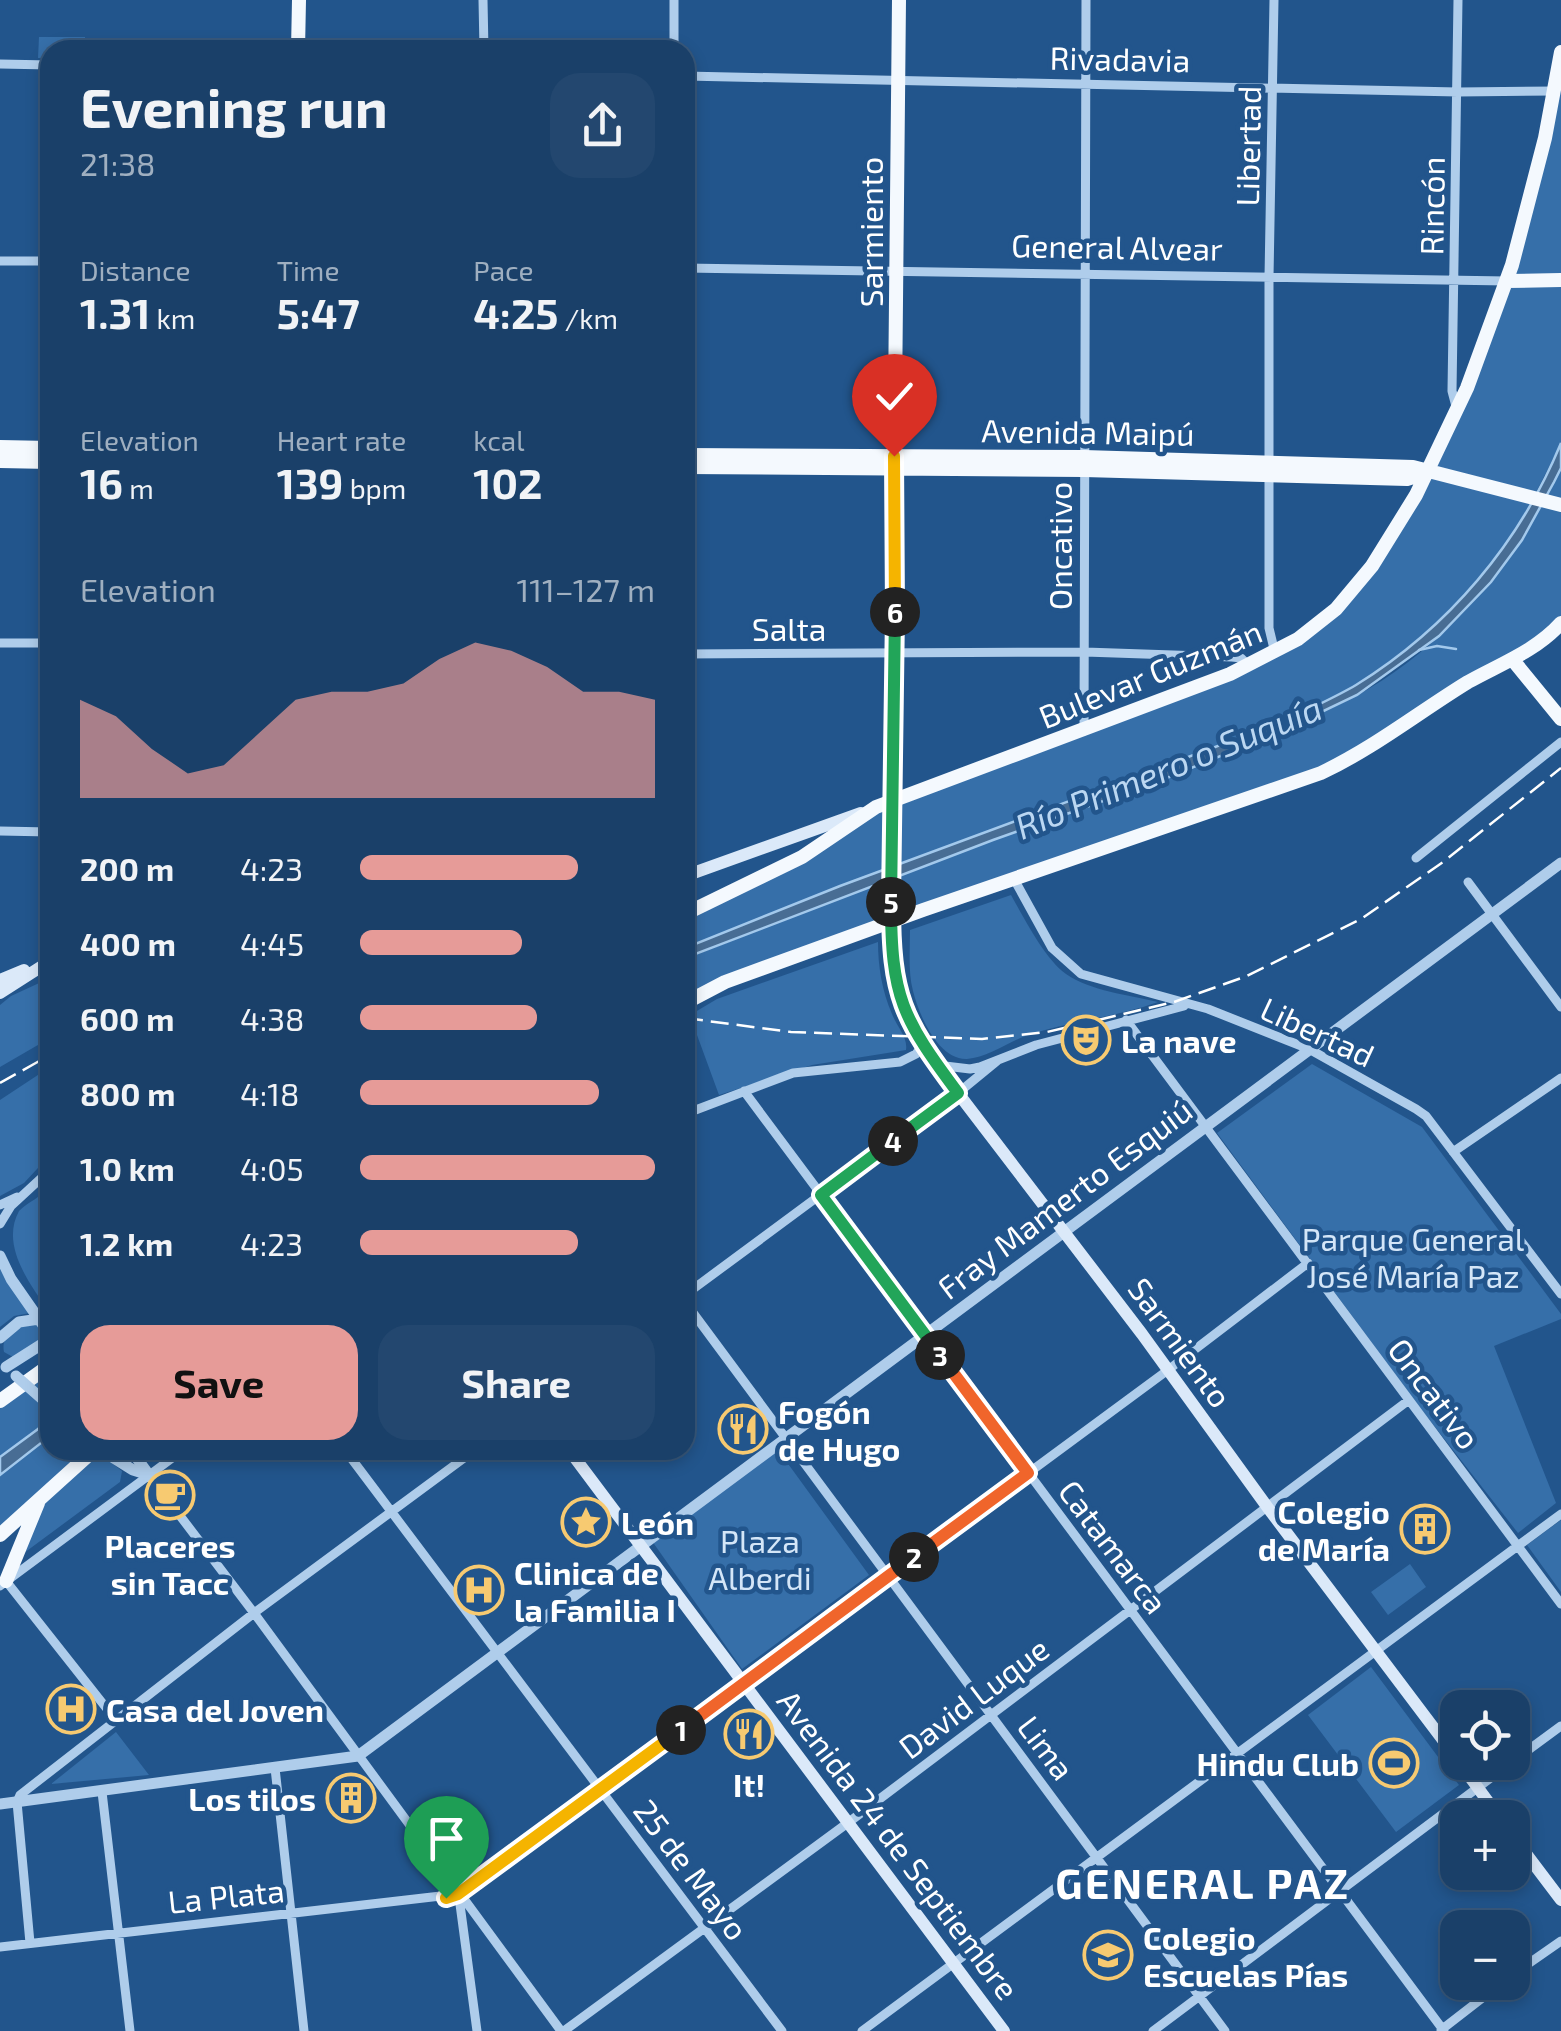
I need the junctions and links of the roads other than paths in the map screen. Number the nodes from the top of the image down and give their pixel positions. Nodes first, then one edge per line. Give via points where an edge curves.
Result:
1 (299, 0) edge
2 (484, 0) edge
3 (674, 0) edge
4 (899, 0) edge
5 (1086, 0) edge
6 (1274, 0) edge
7 (1458, 0) edge
8 (298, 40) edge
9 (484, 40) edge
10 (674, 40) edge
11 (1561, 52) edge
12 (0, 64) edge
13 (40, 65) edge
14 (695, 76) edge
15 (898, 80) junction
16 (1086, 83) junction
17 (1273, 86) junction
18 (1554, 91) junction
19 (1458, 92) junction
20 (0, 261) edge
21 (40, 261) edge
22 (695, 268) edge
23 (897, 270) junction
24 (1086, 272) junction
25 (1269, 277) junction
26 (1454, 279) junction
27 (1554, 280) edge
28 (1507, 281) junction
29 (1457, 413) junction
30 (0, 448) edge
31 (40, 448) edge
32 (695, 455) edge
33 (0, 461) edge
34 (40, 462) edge
35 (894, 464) junction
36 (1084, 464) junction
37 (695, 467) edge
38 (1269, 468) junction
39 (1429, 472) junction
40 (1561, 505) edge
41 (1561, 624) edge
42 (0, 643) edge
43 (40, 643) edge
44 (1085, 652) junction
45 (894, 653) junction
46 (1274, 653) junction
47 (695, 654) edge
48 (1512, 659) junction
49 (1249, 666) junction
50 (1561, 718) edge
51 (1084, 731) junction
52 (1561, 742) edge
53 (891, 802) junction
54 (876, 808) junction
55 (0, 831) edge
56 (40, 832) edge
57 (1416, 858) dead end
58 (1561, 863) edge
59 (695, 872) edge
60 (1014, 879) junction
61 (1468, 882) dead end
62 (695, 909) edge
63 (1491, 913) junction
64 (40, 965) edge
65 (40, 967) edge
66 (0, 980) edge
67 (0, 993) edge
68 (695, 998) edge
69 (1191, 1004) junction
70 (1561, 1007) edge
71 (1126, 1020) junction
72 (922, 1046) junction
73 (1309, 1049) junction
74 (996, 1061) junction
75 (937, 1065) junction
76 (1561, 1078) edge
77 (744, 1091) junction
78 (958, 1093) junction
79 (695, 1110) edge
80 (1206, 1127) junction
81 (1453, 1152) junction
82 (40, 1180) edge
83 (28, 1192) junction
84 (821, 1195) junction
85 (0, 1205) edge
86 (0, 1224) edge
87 (1065, 1232) junction
88 (0, 1256) edge
89 (1308, 1263) junction
90 (695, 1290) edge
91 (1561, 1293) edge
92 (695, 1312) edge
93 (38, 1319) junction
94 (40, 1322) edge
95 (926, 1335) junction
96 (0, 1338) edge
97 (40, 1343) edge
98 (3, 1363) edge
99 (1168, 1370) junction
100 (40, 1372) edge
101 (40, 1397) edge
102 (1410, 1400) junction
103 (0, 1401) edge
104 (786, 1438) junction
105 (92, 1460) edge
106 (117, 1460) edge
107 (138, 1460) edge
108 (169, 1460) edge
109 (352, 1460) edge
110 (461, 1460) edge
111 (577, 1460) edge
112 (1028, 1473) junction
113 (149, 1475) junction
114 (40, 1498) junction
115 (1268, 1508) junction
116 (391, 1512) junction
117 (1561, 1514) edge
118 (0, 1535) edge
119 (642, 1545) junction
120 (1518, 1546) junction
121 (889, 1576) junction
122 (3, 1583) edge
123 (1561, 1604) edge
124 (1130, 1610) junction
125 (254, 1613) junction
126 (1375, 1649) junction
127 (497, 1652) junction
128 (745, 1683) junction
129 (992, 1714) junction
130 (115, 1719) junction
131 (1561, 1726) edge
132 (1440, 1737) edge
133 (1530, 1749) edge
134 (1237, 1753) junction
135 (358, 1756) junction
136 (276, 1768) junction
137 (1472, 1780) edge
138 (1488, 1780) edge
139 (1478, 1788) junction
140 (600, 1790) junction
141 (102, 1792) junction
142 (1487, 1800) edge
143 (17, 1802) junction
144 (0, 1804) edge
145 (848, 1822) junction
146 (1098, 1856) junction
147 (1530, 1859) edge
148 (1340, 1890) junction
149 (458, 1894) junction
150 (1561, 1900) edge
151 (292, 1912) junction
152 (705, 1928) junction
153 (118, 1932) junction
154 (1561, 1941) edge
155 (30, 1943) junction
156 (0, 1947) edge
157 (954, 1963) junction
158 (1530, 1963) edge
159 (1199, 1996) junction
160 (1480, 2000) edge
161 (1442, 2030) edge
162 (130, 2031) edge
163 (304, 2031) edge
164 (477, 2031) edge
165 (562, 2031) edge
166 (782, 2031) edge
167 (862, 2031) edge
168 (1004, 2031) edge
169 (1153, 2031) edge
170 (1225, 2031) edge

1 - 8 main road
2 - 9 street
3 - 10 street
4 - 15 main road, Sarmiento
5 - 16 street, Oncativo
6 - 17 street, Libertad
7 - 19 street, Rincón
11 - 18 main road, Bulevar Guzmán
12 - 13 street
14 - 15 street, Rivadavia
15 - 16 street, Rivadavia
15 - 23 main road, Sarmiento
16 - 17 street, Rivadavia
16 - 24 street, Oncativo
17 - 19 street, Rivadavia
17 - 25 street, Libertad
18 - 19 street, Rivadavia
18 - 28 main road, Bulevar Guzmán
19 - 26 street, Rincón
20 - 21 street
22 - 23 street, General Alvear
23 - 24 street, General Alvear
23 - 35 main road, Sarmiento
24 - 25 street, General Alvear
24 - 36 street, Oncativo
25 - 26 street, General Alvear
25 - 38 street, Libertad
26 - 28 street, General Alvear
26 - 29 street, Rincón
27 - 28 main road, General Alvear
28 - 29 main road, Bulevar Guzmán
29 - 39 main road, Bulevar Guzmán
30 - 31 main road
32 - 35 main road, Avenida Maipú
33 - 34 main road
35 - 36 main road, Avenida Maipú
35 - 37 main road, Avenida Maipú
35 - 45 main road, Sarmiento
36 - 38 main road, Avenida Maipú
36 - 44 street, Oncativo
38 - 39 main road, Avenida Maipú via 1407,479
38 - 46 street, Libertad
39 - 40 main road, Avenida Maipú
39 - 46 main road, Bulevar Guzmán via 1350,593 1311,631
41 - 48 main road
42 - 43 street
44 - 45 street, Salta
44 - 49 street, Salta via 1232,657
44 - 51 street, Oncativo
45 - 47 street, Salta
45 - 53 main road, Sarmiento
46 - 49 main road, Bulevar Guzmán
48 - 50 main road
48 - 60 main road via 1321,774
49 - 51 main road, Bulevar Guzmán
51 - 53 main road, Bulevar Guzmán
52 - 57 street
53 - 54 main road, Bulevar Guzmán
53 - 72 main road, Sarmiento, bridge via 891,943 901,1002
54 - 59 main road, Bulevar Guzmán
54 - 62 main road via 802,857
55 - 56 street
58 - 63 street, Fray Mamerto Esquiú
60 - 68 main road
60 - 69 street, Libertad via 1052,948 1081,974
61 - 63 street
63 - 70 street
63 - 73 street, Fray Mamerto Esquiú
64 - 66 main road
65 - 67 main road
69 - 71 street
69 - 73 street, Libertad
71 - 74 street
71 - 80 street, Oncativo
72 - 75 main road, Sarmiento
72 - 77 street via 900,1062 793,1074
73 - 80 street, Fray Mamerto Esquiú
73 - 81 street, Libertad via 1416,1109
74 - 75 street via 970,1070
74 - 78 street
75 - 78 main road, Sarmiento
76 - 81 street
77 - 79 street
77 - 84 street, Catamarca
78 - 84 street
78 - 87 main road, Sarmiento
80 - 87 street, Fray Mamerto Esquiú
80 - 89 street, Oncativo
81 - 91 street, Libertad
82 - 83 street
83 - 85 street
83 - 86 street
84 - 90 street
84 - 95 street, Catamarca
87 - 95 street, Fray Mamerto Esquiú
87 - 99 main road, Sarmiento
88 - 93 street
89 - 99 street
89 - 102 street, Oncativo
92 - 104 street, Lima
93 - 94 street
93 - 96 street via 19,1322
95 - 104 street, Fray Mamerto Esquiú
95 - 112 street, Catamarca
97 - 98 street
98 - 101 street, bridge
99 - 112 street
99 - 115 main road, Sarmiento
100 - 103 main road
102 - 115 street, David Luque
102 - 120 street, Oncativo
104 - 119 street, Fray Mamerto Esquiú
104 - 121 street, Lima
105 - 114 main road
106 - 113 street
107 - 113 street
108 - 113 street
109 - 116 street, 25 de Mayo
110 - 116 street
111 - 119 main road, Avenida 24 de Septiembre
112 - 121 street
112 - 124 street, Catamarca
113 - 122 street
113 - 125 street
114 - 118 main road
114 - 122 main road
115 - 124 street, David Luque
115 - 126 main road, Sarmiento
116 - 125 street
116 - 127 street, 25 de Mayo
117 - 120 street
119 - 127 street, Fray Mamerto Esquiú
119 - 128 main road, Avenida 24 de Septiembre
120 - 123 street, Oncativo
120 - 126 street
121 - 128 street
121 - 129 street, Lima
122 - 130 street
124 - 129 street, David Luque
124 - 134 street, Catamarca
125 - 130 street
125 - 135 street
126 - 132 main road, Sarmiento
126 - 134 street
127 - 135 street, Fray Mamerto Esquiú
127 - 140 street, 25 de Mayo
128 - 140 street
128 - 145 main road, Avenida 24 de Septiembre
129 - 145 street, David Luque
129 - 146 street, Lima
130 - 143 street
131 - 133 street
134 - 146 street
134 - 148 street, Catamarca
135 - 136 street
135 - 149 street
136 - 141 street
136 - 151 street
137 - 139 main road, Sarmiento
138 - 139 street
139 - 142 main road, Sarmiento
139 - 148 street
140 - 149 street
140 - 152 street, 25 de Mayo
141 - 143 street
141 - 153 street
143 - 144 street
143 - 155 street
145 - 152 street, David Luque
145 - 157 main road, Avenida 24 de Septiembre
146 - 157 street
146 - 159 street, Lima
147 - 150 main road
148 - 159 street
148 - 161 street, Catamarca
149 - 151 street, La Plata
149 - 164 street
149 - 165 street
151 - 153 street, La Plata
151 - 163 street
152 - 165 street, David Luque
152 - 166 street, 25 de Mayo
153 - 155 street, La Plata
153 - 162 street
154 - 158 street
155 - 156 street, La Plata
157 - 167 street
157 - 168 main road, Avenida 24 de Septiembre
159 - 169 street
159 - 170 street, Lima
160 - 161 street

